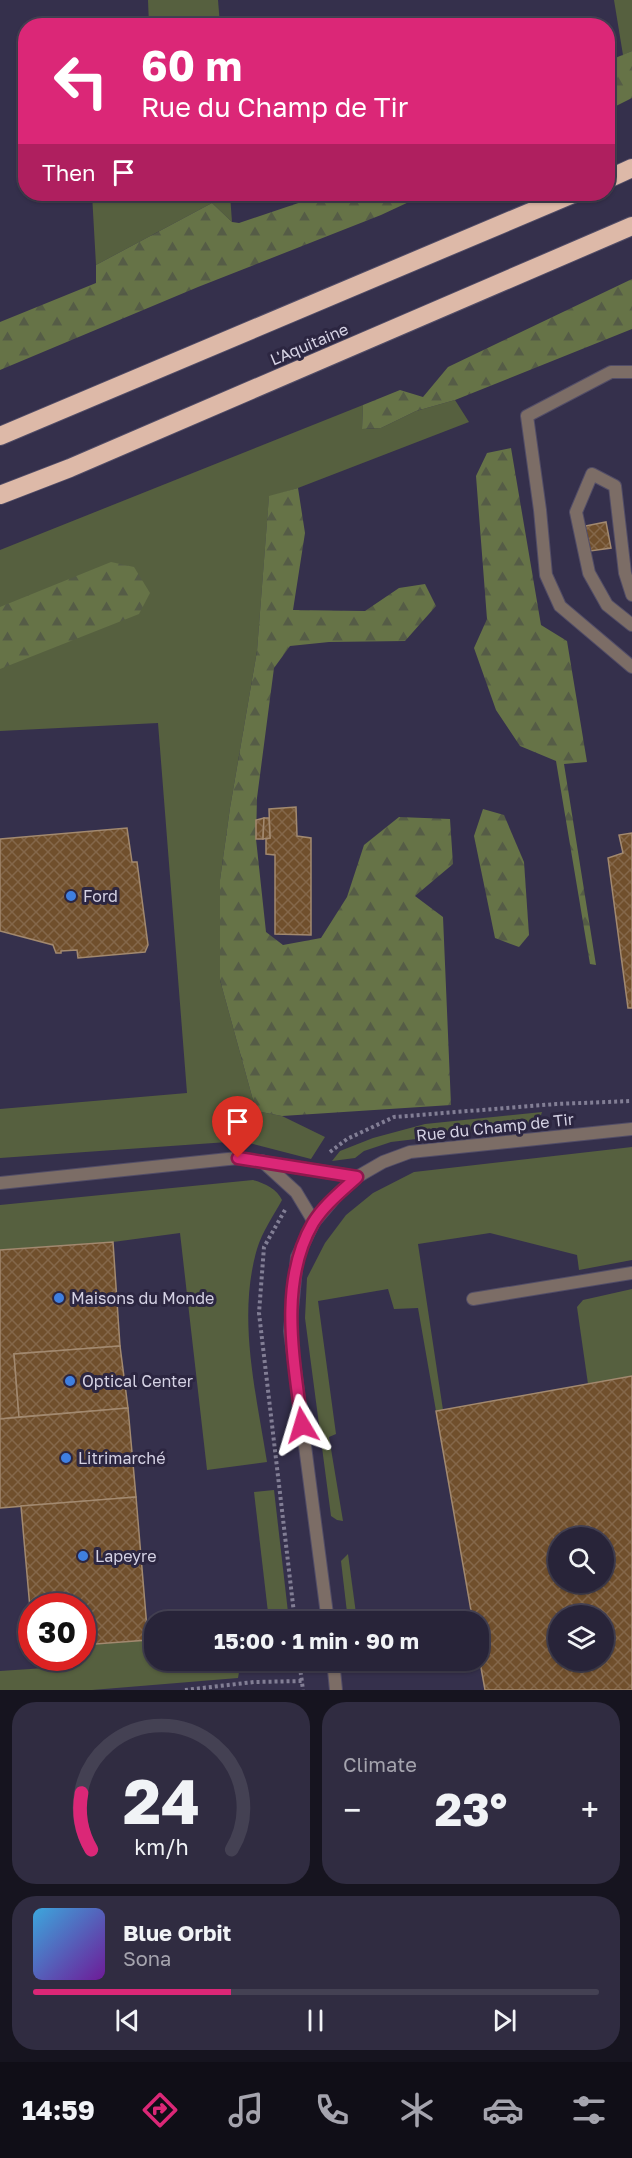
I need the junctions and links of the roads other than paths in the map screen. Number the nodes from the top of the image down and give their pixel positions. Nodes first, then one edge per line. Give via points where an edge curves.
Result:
1 (632, 168) edge
2 (615, 176) edge
3 (556, 201) edge
4 (632, 226) edge
5 (632, 372) edge
6 (0, 436) edge
7 (0, 495) edge
8 (632, 595) edge
9 (632, 625) edge
10 (632, 667) edge
11 (632, 1129) edge
12 (261, 1161) junction
13 (357, 1177) junction
14 (0, 1183) edge
15 (314, 1222) junction
16 (632, 1273) edge
17 (473, 1299) dead end
18 (327, 1611) edge
19 (334, 1671) edge
20 (336, 1690) edge

1 - 2 highway
3 - 6 highway
4 - 7 highway, L'Aquitaine via 81,464
5 - 10 street via 611,372 527,416 546,575 560,606
8 - 9 street via 625,573 615,486 592,474 576,512 589,573 607,605
11 - 13 street, Rue du Champ de Tir via 410,1152
12 - 13 street
12 - 14 street via 238,1158
12 - 15 street via 296,1192
13 - 15 street, Rue du Champ de Tir
15 - 18 street, Rue du Champ de Tir via 297,1257 290,1331
16 - 17 street
19 - 20 street

